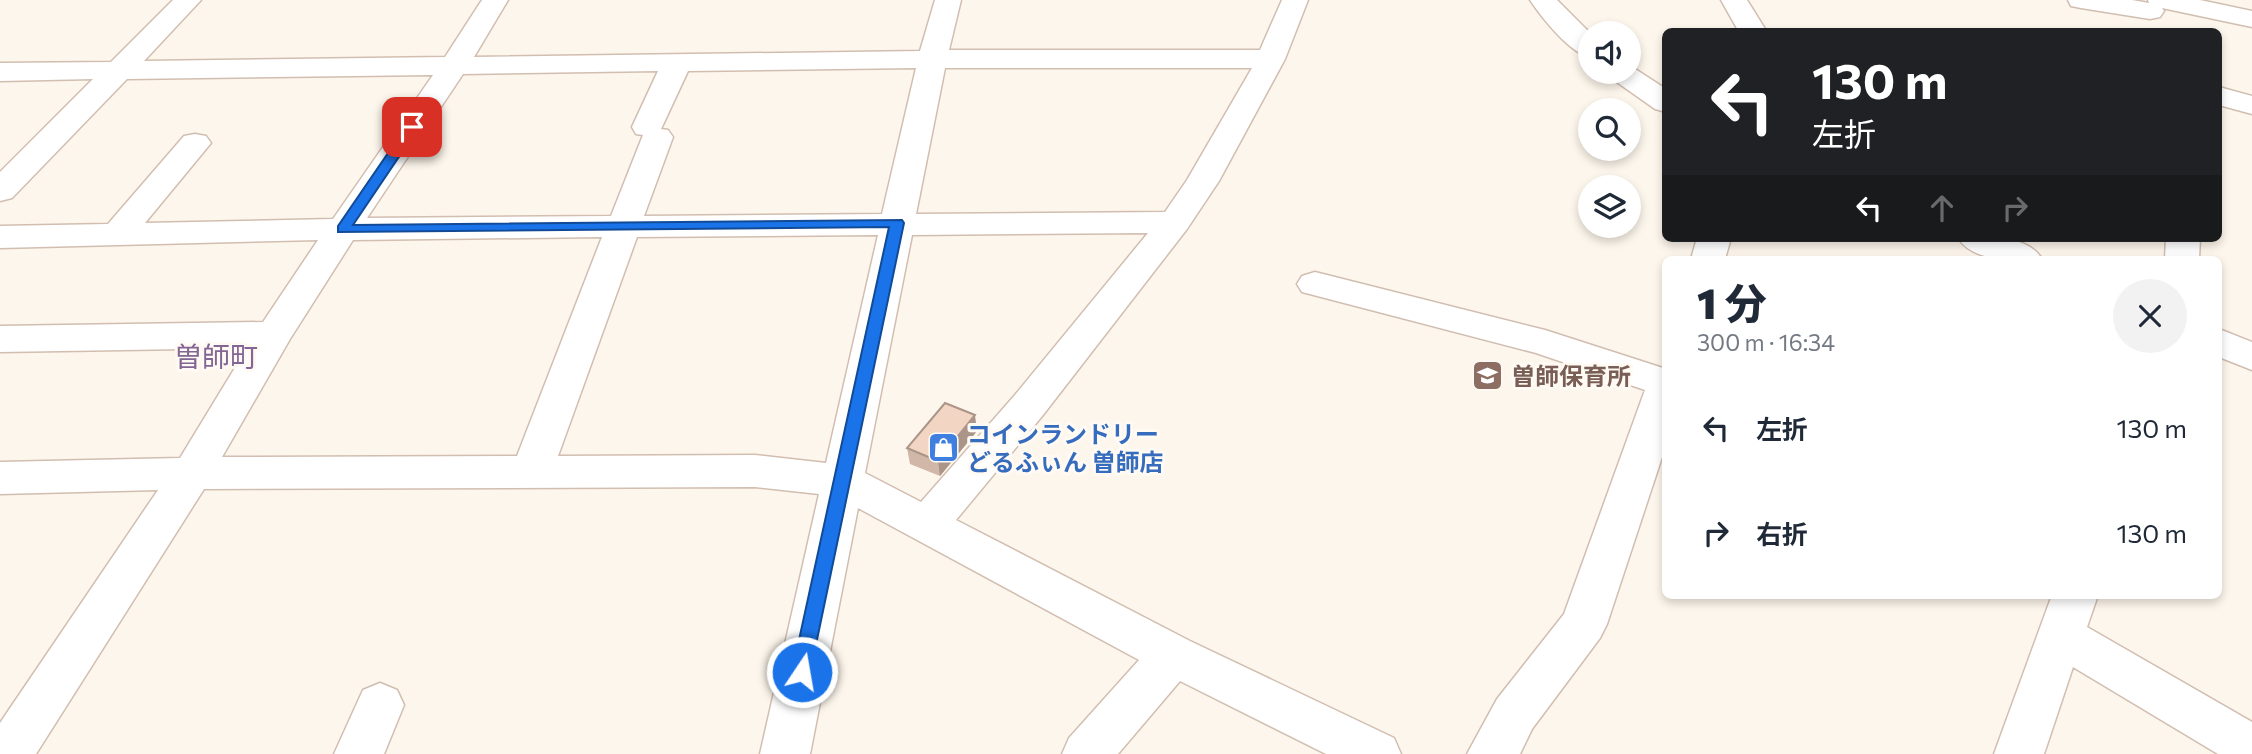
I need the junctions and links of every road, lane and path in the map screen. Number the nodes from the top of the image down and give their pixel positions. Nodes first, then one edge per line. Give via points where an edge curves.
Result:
1 (188, 0) edge
2 (495, 0) edge
3 (948, 0) edge
4 (1295, 0) edge
5 (1543, 0) edge
6 (1734, 0) edge
7 (2081, 0) edge
8 (2154, 13) edge
9 (2252, 19) edge
10 (1752, 28) edge
11 (2180, 28) edge
12 (1578, 37) edge
13 (932, 59) junction
14 (1271, 59) junction
15 (677, 62) junction
16 (454, 66) junction
17 (0, 72) edge
18 (119, 72) junction
19 (1638, 84) edge
20 (2222, 97) edge
21 (1662, 100) edge
22 (2252, 105) edge
23 (195, 143) dead end
24 (0, 191) edge
25 (1175, 222) junction
26 (897, 223) junction
27 (623, 228) junction
28 (343, 229) junction
29 (118, 234) junction
30 (0, 237) edge
31 (1985, 242) edge
32 (2018, 256) edge
33 (1315, 284) dead end
34 (274, 335) junction
35 (0, 339) edge
36 (2222, 343) edge
37 (2252, 357) edge
38 (1662, 384) edge
39 (1662, 397) edge
40 (192, 472) junction
41 (533, 472) junction
42 (0, 478) edge
43 (842, 481) junction
44 (928, 524) junction
45 (2068, 616) edge
46 (1173, 654) junction
47 (380, 705) dead end
48 (2252, 748) edge
49 (8, 754) edge
50 (359, 754) edge
51 (785, 754) edge
52 (1087, 754) edge
53 (1376, 754) edge
54 (1492, 754) edge
55 (2020, 754) edge

1 - 18 street
2 - 16 street
3 - 13 street
4 - 14 street
5 - 12 street
6 - 10 street
7 - 8 street
8 - 9 street
8 - 11 street
13 - 14 street
13 - 15 street
13 - 26 street
14 - 25 street
15 - 16 street
15 - 27 street
16 - 18 street
16 - 28 street
17 - 18 street
18 - 24 street
19 - 21 street
20 - 22 street
23 - 29 street
25 - 26 street
25 - 44 street
26 - 27 street
26 - 43 street
27 - 28 street
27 - 41 street
28 - 29 street
28 - 34 street
29 - 30 street
31 - 32 street
33 - 38 street via 1545,343
34 - 35 street
34 - 40 street
36 - 37 street
39 - 54 street via 1584,624 1514,714
40 - 41 street
40 - 42 street
40 - 49 street
41 - 43 street via 755,471
43 - 44 street
43 - 51 street
44 - 46 street
45 - 48 street
45 - 55 street
46 - 52 street
46 - 53 street
47 - 50 street

